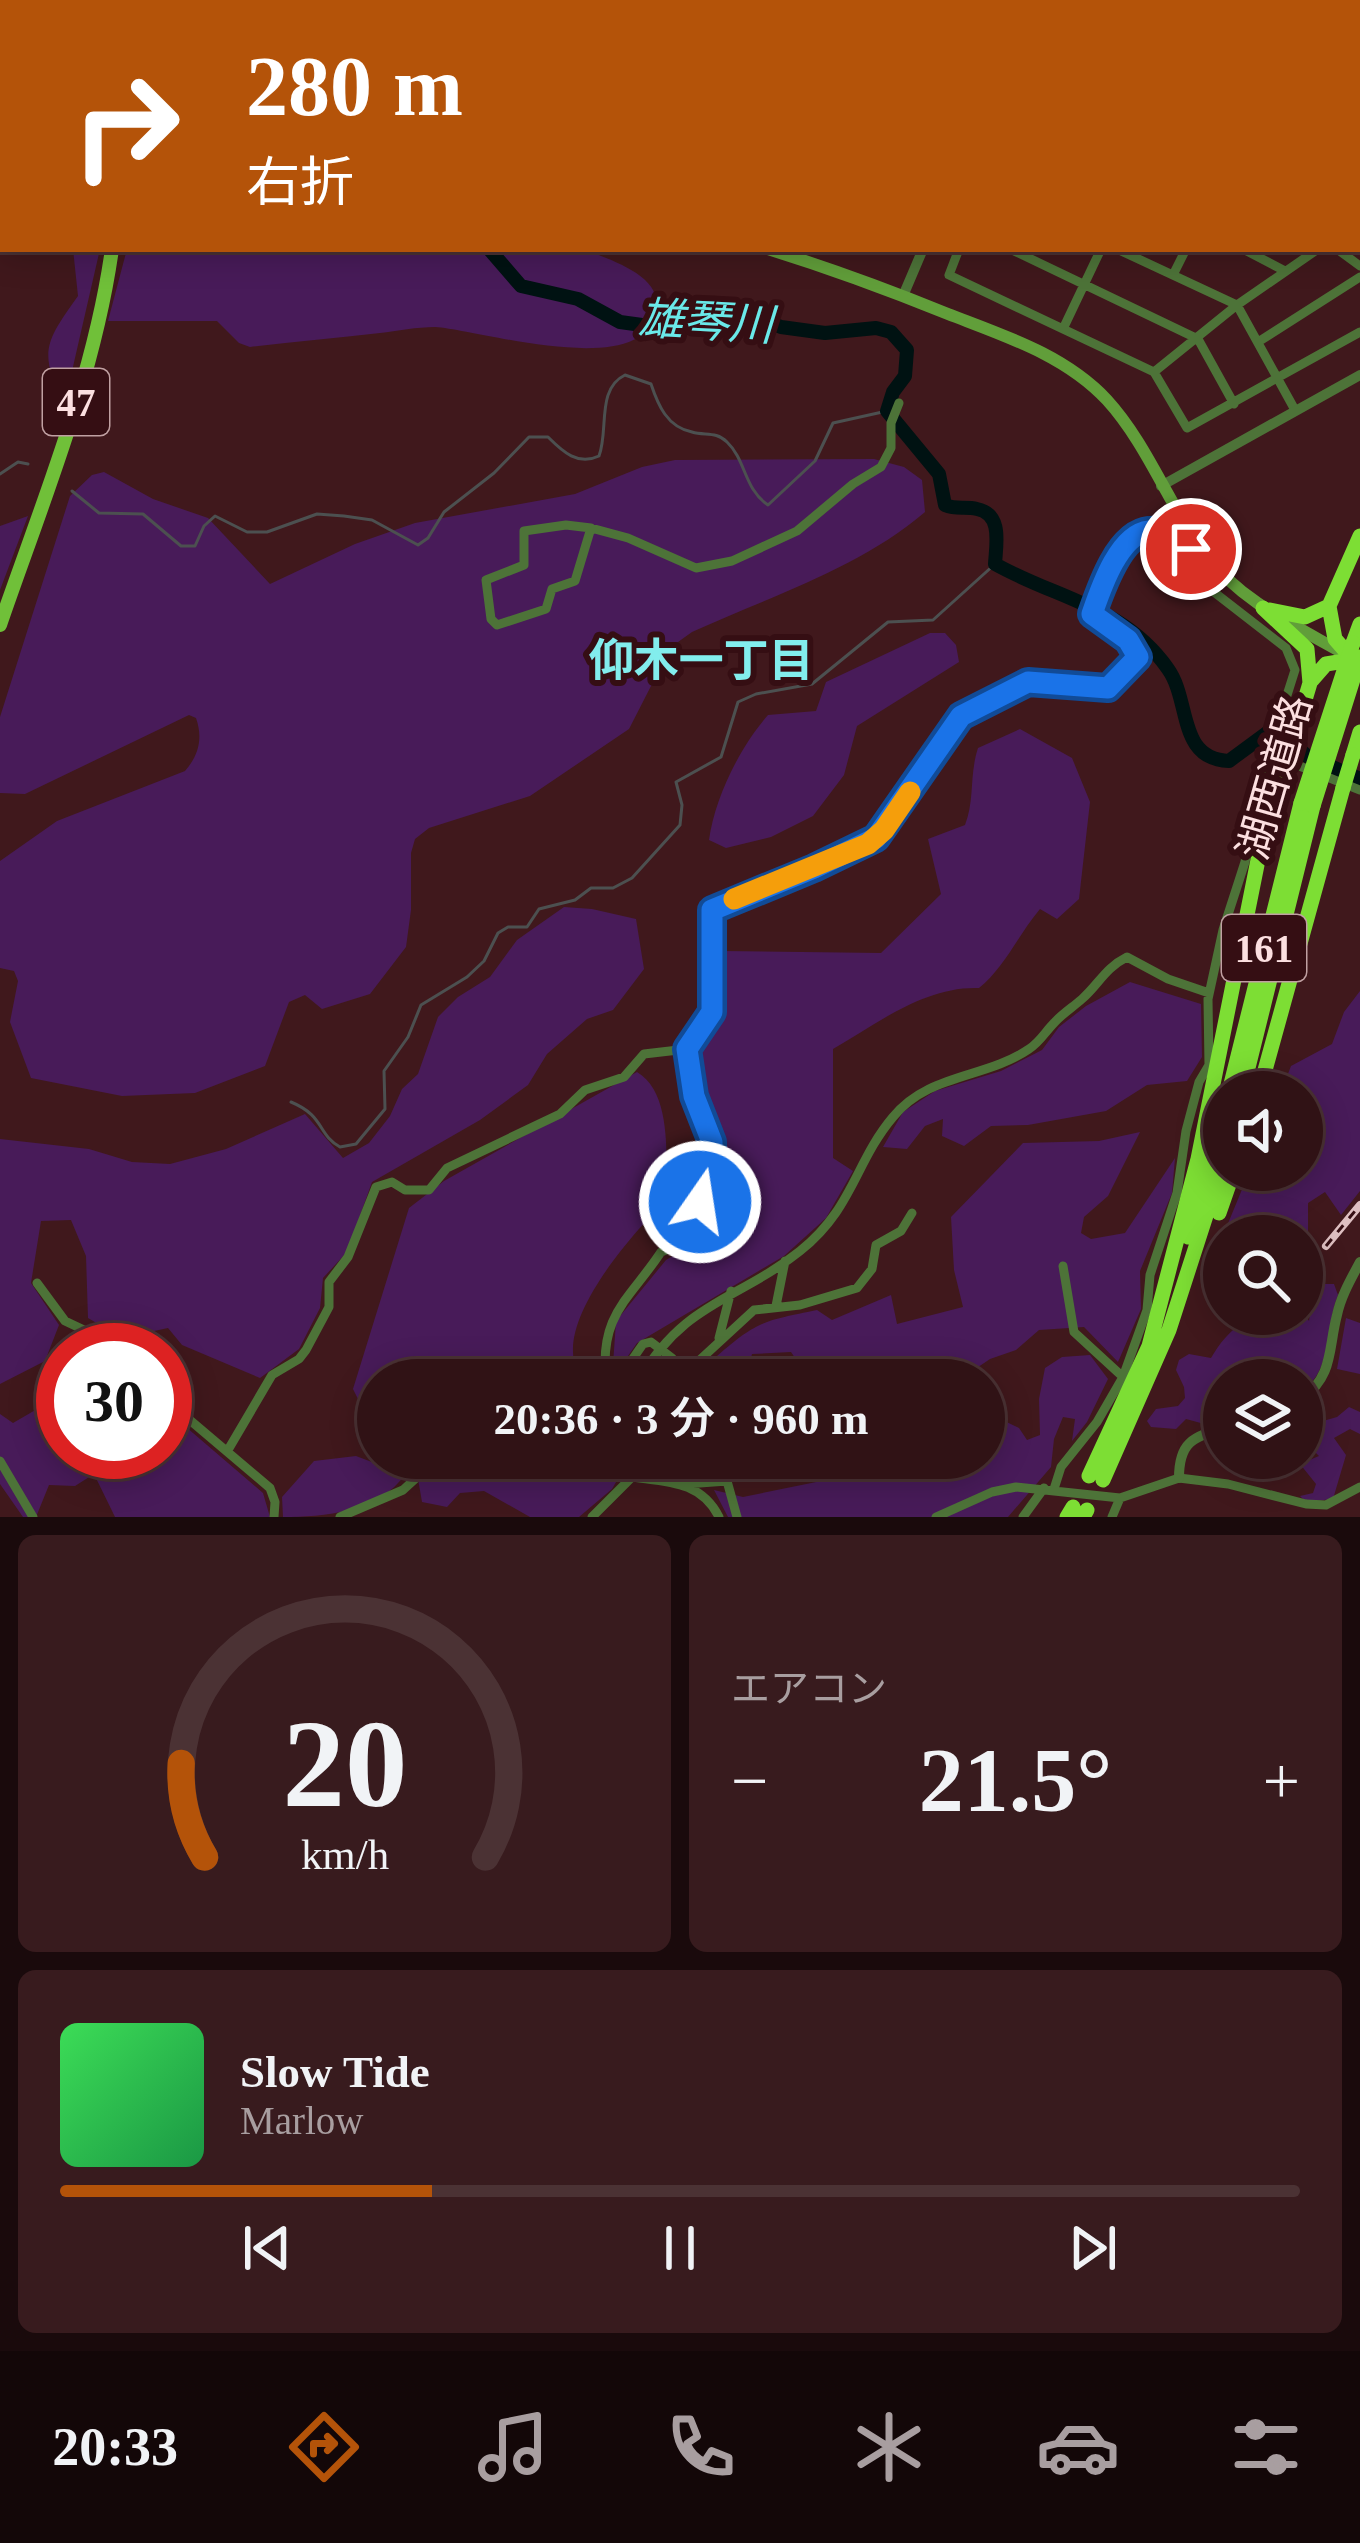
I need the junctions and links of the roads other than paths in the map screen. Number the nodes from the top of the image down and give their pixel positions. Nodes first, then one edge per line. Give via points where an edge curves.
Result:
1 (111, 252) edge
2 (783, 252) edge
3 (922, 252) edge
4 (958, 252) edge
5 (1016, 252) edge
6 (1099, 252) edge
7 (1123, 252) edge
8 (1184, 252) edge
9 (1248, 252) edge
10 (1314, 252) edge
11 (1285, 272) junction
12 (1172, 275) junction
13 (1360, 277) edge
14 (1084, 284) junction
15 (903, 296) junction
16 (1237, 305) junction
17 (1063, 328) junction
18 (1360, 332) edge
19 (1198, 339) junction
20 (1258, 342) junction
21 (1154, 372) junction
22 (1360, 375) edge
23 (1277, 378) junction
24 (48, 391) dead end
25 (898, 403) dead end
26 (1234, 404) junction
27 (1295, 410) junction
28 (67, 429) junction
29 (1161, 486) junction
30 (591, 528) junction
31 (1360, 536) edge
32 (1193, 540) junction
33 (1329, 606) junction
34 (1263, 608) junction
35 (1360, 624) edge
36 (0, 625) edge
37 (1358, 658) edge
38 (1310, 683) junction
39 (1288, 723) junction
40 (1360, 732) edge
41 (1270, 749) junction
42 (1286, 759) junction
43 (1352, 789) edge
44 (1307, 805) junction
45 (1209, 993) junction
46 (687, 1049) junction
47 (1235, 1071) edge
48 (1247, 1071) edge
49 (1265, 1071) edge
50 (1203, 1184) edge
51 (1214, 1191) edge
52 (1226, 1191) edge
53 (912, 1214) dead end
54 (785, 1261) junction
55 (1360, 1262) edge
56 (1063, 1266) dead end
57 (37, 1282) dead end
58 (730, 1291) junction
59 (776, 1306) junction
60 (69, 1323) edge
61 (1169, 1330) junction
62 (719, 1338) junction
63 (661, 1348) junction
64 (1148, 1350) junction
65 (605, 1359) edge
66 (633, 1359) edge
67 (653, 1359) edge
68 (672, 1359) edge
69 (699, 1359) edge
70 (1123, 1377) junction
71 (1323, 1378) edge
72 (192, 1421) edge
73 (1203, 1434) edge
74 (228, 1450) junction
75 (0, 1461) edge
76 (1179, 1478) junction
77 (415, 1479) edge
78 (630, 1479) edge
79 (647, 1479) edge
80 (728, 1481) joint
81 (686, 1484) junction
82 (1360, 1487) edge
83 (1049, 1488) junction
84 (1120, 1498) junction
85 (33, 1517) edge
86 (274, 1517) edge
87 (340, 1517) edge
88 (592, 1517) edge
89 (719, 1517) edge
90 (736, 1517) edge
91 (936, 1517) edge
92 (1023, 1517) edge
93 (1112, 1517) edge

1 - 28 main road, 47
2 - 15 main road
3 - 15 street
4 - 17 street via 949,274
5 - 14 street
6 - 14 street
7 - 12 street
8 - 12 street
9 - 11 street
10 - 11 street
11 - 16 street
12 - 16 street
13 - 20 street
14 - 17 street
14 - 19 street
15 - 29 main road via 1066,366 1119,414
16 - 19 street
16 - 20 street
17 - 21 street
18 - 23 street
19 - 21 street
19 - 26 street
20 - 23 street
21 - 26 street via 1186,428
22 - 27 street
23 - 26 street
23 - 27 street
24 - 28 street via 54,425
25 - 30 street via 881,467 797,531 732,561 695,568
27 - 29 street
28 - 36 main road, 47
29 - 32 main road
30 - 30 street via 524,531 524,565 486,580 492,622 547,609 552,590 575,581
31 - 33 highway
32 - 34 main road
32 - 39 street via 1190,561 1201,582 1286,648 1294,670
32 - 46 street via 1157,530 1133,536 1109,566 1092,614 1138,657 1108,688 1028,682 980,705 956,721 876,838 712,910 712,1012
33 - 34 highway via 1305,617
33 - 37 highway via 1333,634
34 - 37 main road
34 - 38 highway via 1305,646
35 - 37 highway, 湖西道路 / 161
37 - 38 highway via 1326,664
37 - 44 highway, 湖西道路 / 161, bridge
38 - 39 highway
39 - 41 street
39 - 42 highway
40 - 43 highway, bridge
41 - 42 street
41 - 45 street
42 - 43 street
42 - 64 highway
43 - 49 highway
44 - 47 highway, 湖西道路 / 161
44 - 48 highway, 湖西道路 / 161
45 - 54 street via 1127,957 1108,966 1035,1046 932,1085 905,1104 831,1221
45 - 70 street via 1209,1065
46 - 65 street via 712,1142 700,1166 700,1202 686,1242 661,1252 614,1313
46 - 74 street via 644,1054 623,1077 584,1090 560,1114 448,1168 429,1190 376,1187 306,1350 272,1375
50 - 64 highway
51 - 61 highway
52 - 61 highway
53 - 59 street via 876,1245 872,1269 857,1288
54 - 58 street
54 - 59 street
55 - 71 street via 1339,1305
56 - 70 street via 1074,1332
57 - 60 street
58 - 62 street
58 - 63 street
59 - 62 street via 754,1310
61 - 64 highway via 1096,1478
62 - 69 street
63 - 66 street via 643,1344
63 - 67 street
63 - 68 street
70 - 83 street
72 - 74 street
73 - 76 street via 1179,1458
74 - 86 street via 269,1488
75 - 85 street
76 - 82 street via 1326,1505
76 - 84 street
77 - 87 street
78 - 88 street
79 - 81 street
80 - 81 street
80 - 90 street
81 - 89 street via 710,1499
83 - 84 street
83 - 91 street via 992,1492
83 - 92 street
84 - 93 street

